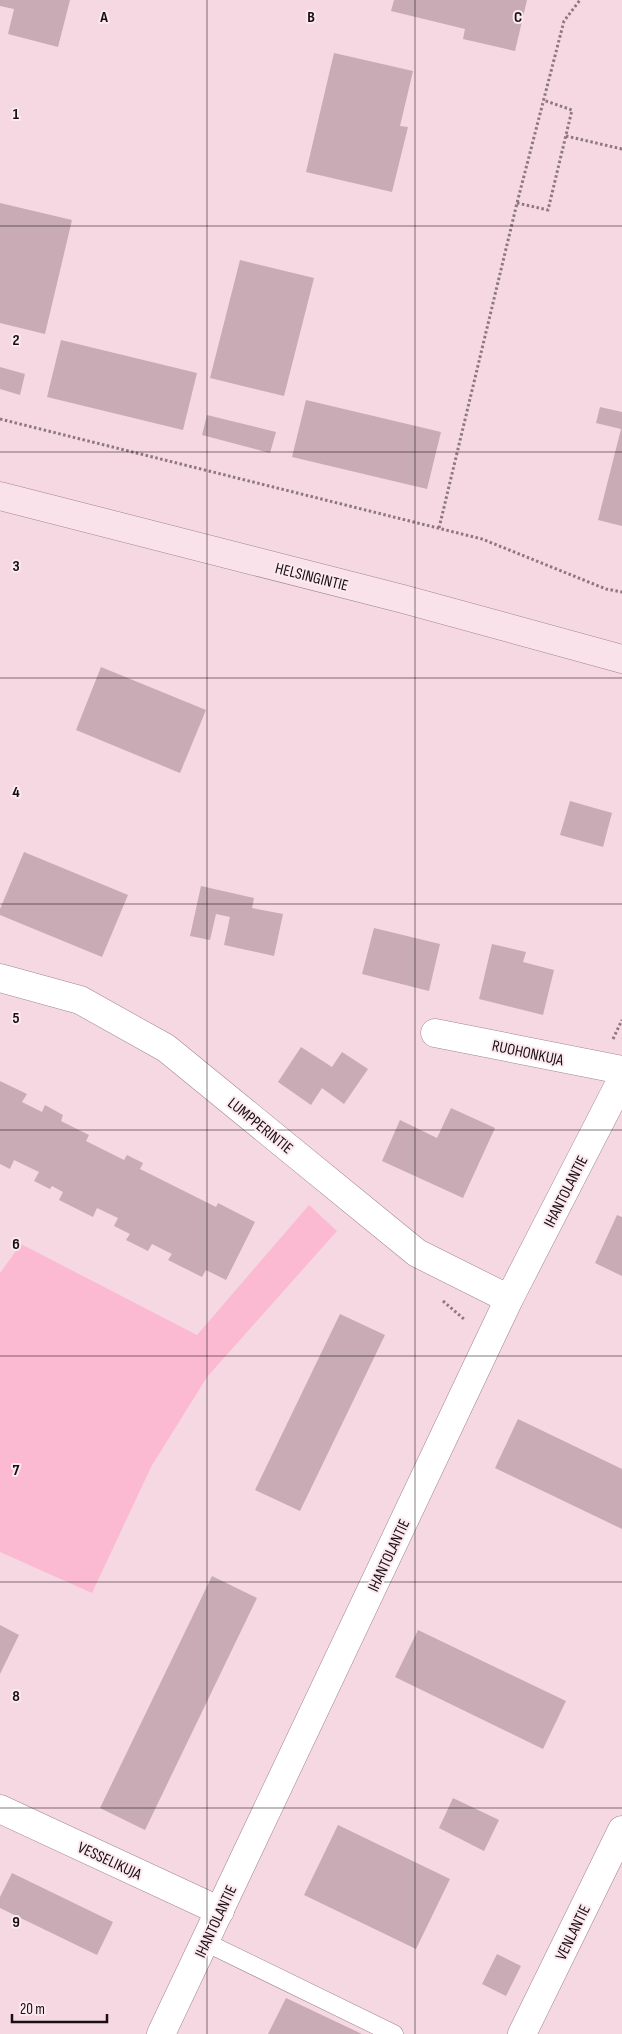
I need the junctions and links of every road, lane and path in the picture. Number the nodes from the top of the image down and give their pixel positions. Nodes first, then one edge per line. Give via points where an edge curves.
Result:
1 (580, 0) edge
2 (543, 100) junction
3 (566, 136) junction
4 (622, 149) edge
5 (517, 203) junction
6 (0, 420) edge
7 (0, 496) edge
8 (438, 528) junction
9 (622, 592) edge
10 (622, 659) edge
11 (0, 978) edge
12 (435, 1033) dead end
13 (622, 1070) edge
14 (622, 1079) edge
15 (509, 1299) junction
16 (0, 1808) edge
17 (622, 1830) edge
18 (220, 1911) junction
19 (206, 1942) junction
20 (161, 2034) edge
21 (394, 2034) edge
22 (522, 2034) edge

1 - 2 path via 564,20
2 - 3 path via 572,110
2 - 5 path
3 - 4 path
3 - 5 path via 548,210
5 - 8 path
6 - 8 path
7 - 10 main road, HELSINGINTIE via 403,599
8 - 9 path via 482,539 606,589
11 - 15 street, LUMPPERINTIE via 80,1000 166,1048 417,1253
12 - 13 street, RUOHONKUJA
14 - 15 street, IHANTOLANTIE
15 - 18 street, IHANTOLANTIE
16 - 18 street, VESSELIKUJA
17 - 22 street, VENLANTIE
18 - 19 street, IHANTOLANTIE
19 - 20 street, IHANTOLANTIE
19 - 21 lane

